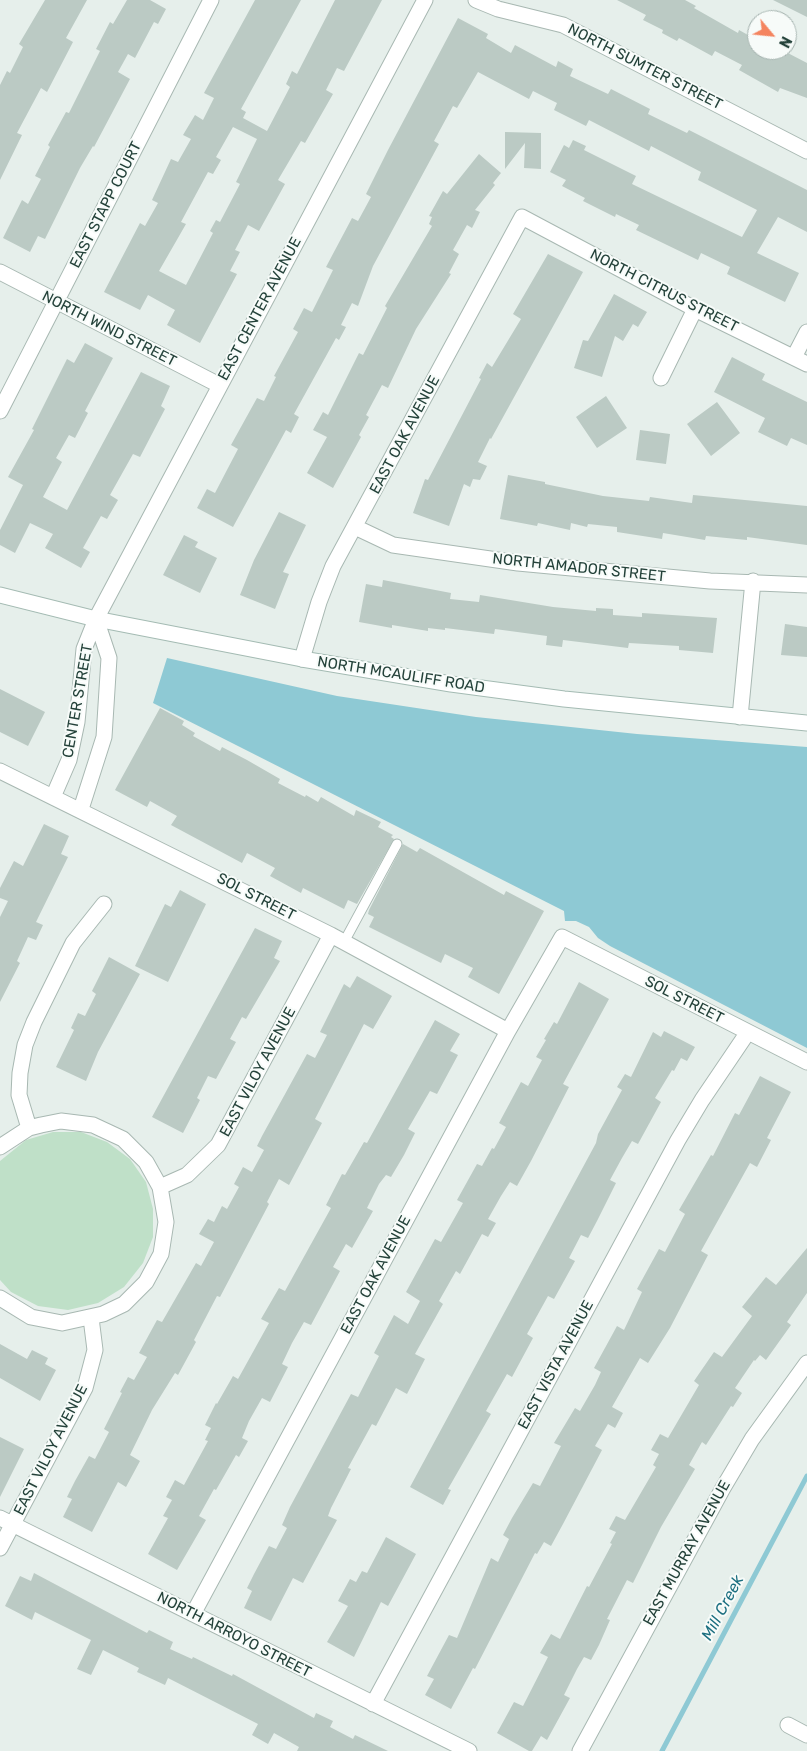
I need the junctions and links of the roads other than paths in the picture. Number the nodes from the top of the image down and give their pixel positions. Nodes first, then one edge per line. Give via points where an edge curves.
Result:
1 (211, 0) edge
2 (425, 0) edge
3 (476, 0) edge
4 (807, 151) edge
5 (522, 217) joint
6 (0, 272) edge
7 (56, 301) junction
8 (695, 309) junction
9 (807, 332) edge
10 (801, 360) edge
11 (661, 378) dead end
12 (219, 385) junction
13 (0, 411) edge
14 (355, 527) junction
15 (753, 581) junction
16 (807, 584) edge
17 (0, 595) edge
18 (96, 619) junction
19 (302, 659) junction
20 (740, 716) junction
21 (807, 723) edge
22 (0, 771) edge
23 (52, 797) junction
24 (81, 809) junction
25 (397, 844) dead end
26 (104, 904) dead end
27 (562, 937) joint
28 (338, 938) junction
29 (508, 1031) junction
30 (748, 1032) junction
31 (807, 1062) edge
32 (29, 1128) junction
33 (0, 1147) edge
34 (160, 1188) junction
35 (0, 1298) edge
36 (92, 1318) junction
37 (807, 1362) edge
38 (6, 1521) edge
39 (0, 1548) edge
40 (193, 1614) junction
41 (373, 1704) junction
42 (788, 1725) dead end
43 (807, 1734) edge
44 (469, 1751) edge
45 (580, 1751) edge

1 - 7 street, EAST STAPP COURT
2 - 12 street, EAST CENTER AVENUE
3 - 4 street, NORTH SUMTER STREET via 498,10 563,25
5 - 8 street, NORTH CITRUS STREET
5 - 14 street, EAST OAK AVENUE
6 - 7 street, NORTH WIND STREET
7 - 12 street, NORTH WIND STREET
7 - 13 street, EAST STAPP COURT
8 - 10 street, NORTH CITRUS STREET
8 - 11 street
9 - 10 street
12 - 18 street, EAST CENTER AVENUE
14 - 15 street, NORTH AMADOR STREET via 393,545 426,551 639,575
14 - 19 street, EAST OAK AVENUE via 333,566
15 - 16 street, NORTH AMADOR STREET
15 - 20 street
17 - 18 street, NORTH MCAULIFF ROAD
18 - 19 street, NORTH MCAULIFF ROAD
18 - 23 street, CENTER STREET via 84,649 77,722 69,760
18 - 24 street, CENTER STREET via 110,658 104,737
19 - 20 street, NORTH MCAULIFF ROAD via 498,690
20 - 21 street, NORTH MCAULIFF ROAD
22 - 23 street, SOL STREET
23 - 24 street, SOL STREET
24 - 28 street, SOL STREET
25 - 28 lane
26 - 32 street via 73,944 25,1045 19,1095
27 - 29 street, EAST OAK AVENUE
27 - 30 street, SOL STREET
28 - 29 street, SOL STREET
28 - 34 street, EAST VILOY AVENUE via 218,1145 187,1175
29 - 40 street, EAST OAK AVENUE
30 - 31 street, SOL STREET
30 - 41 street, EAST VISTA AVENUE via 678,1140
32 - 33 street
32 - 34 street via 61,1121 94,1125 123,1139 146,1162
34 - 36 street via 166,1222 161,1254 146,1282 124,1304
35 - 36 street via 30,1317 62,1323
36 - 38 street, EAST VILOY AVENUE via 95,1350 85,1388
37 - 45 street, EAST MURRAY AVENUE via 752,1439 723,1488
38 - 39 street, EAST VILOY AVENUE
38 - 40 street, NORTH ARROYO STREET
40 - 41 street, NORTH ARROYO STREET
41 - 44 street, NORTH ARROYO STREET
42 - 43 street

